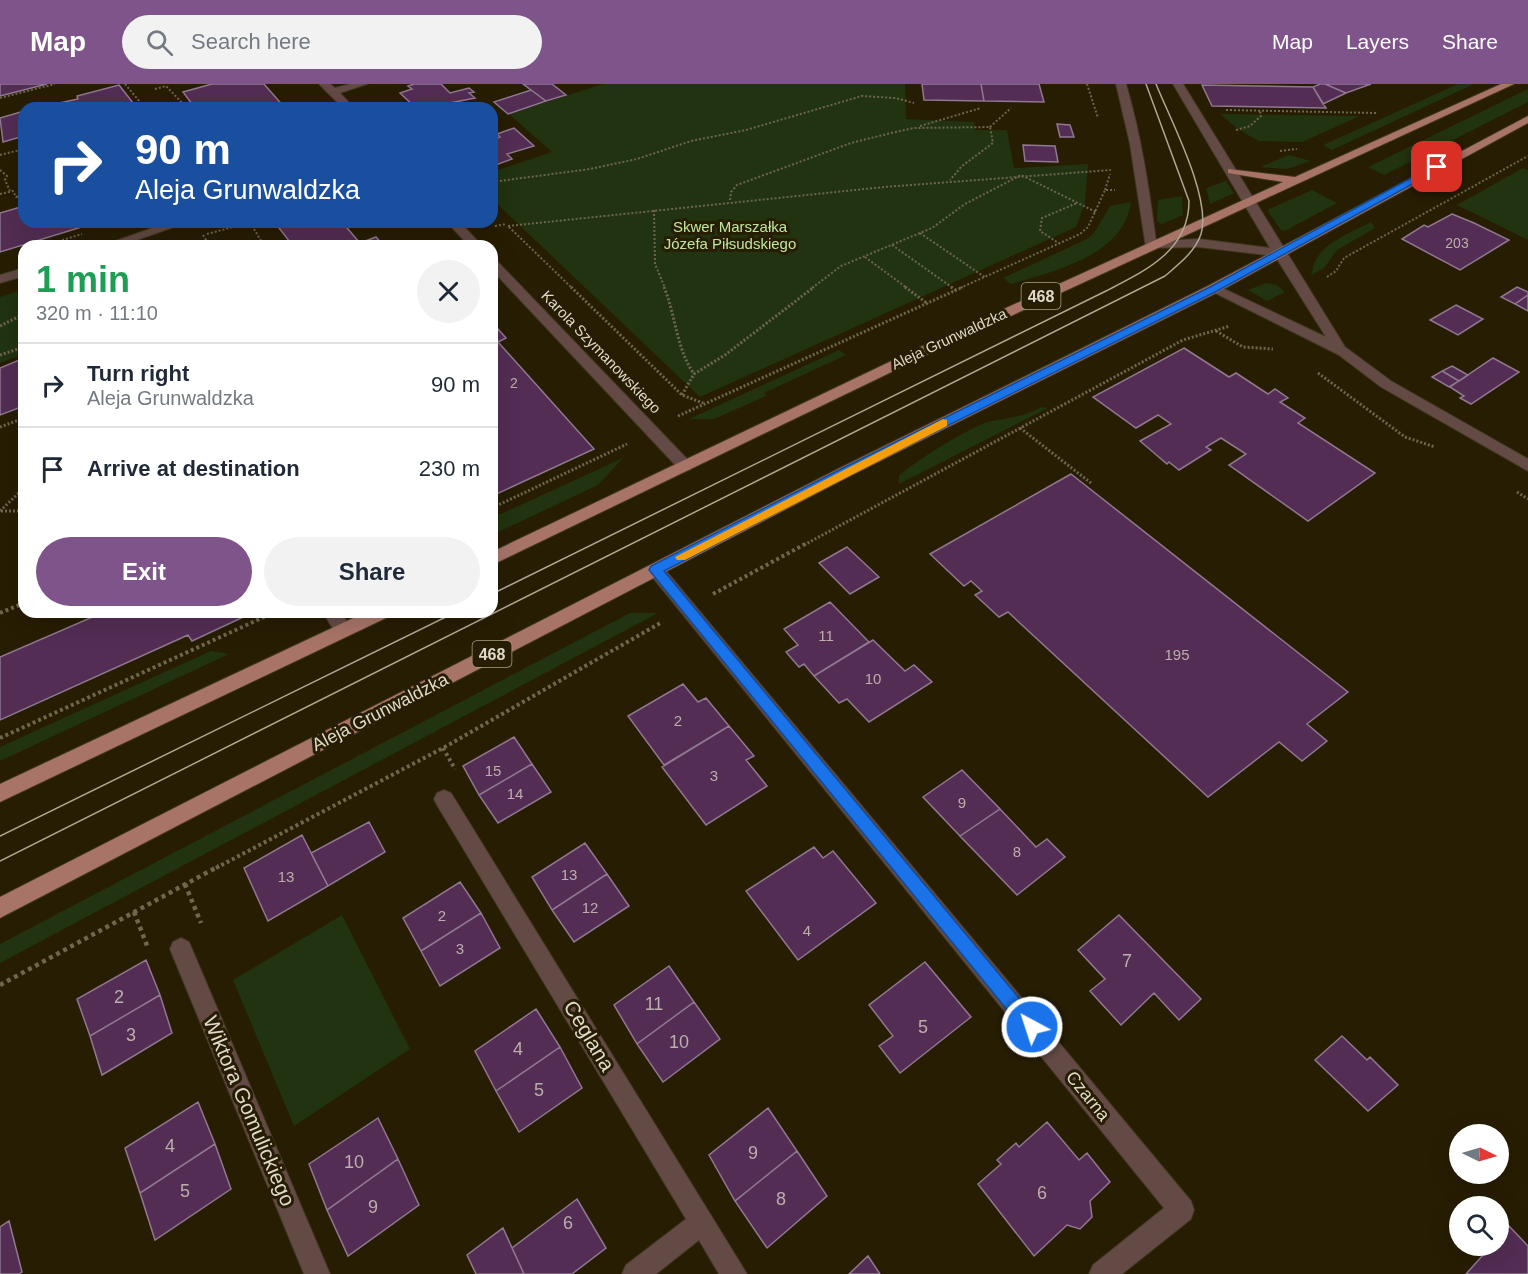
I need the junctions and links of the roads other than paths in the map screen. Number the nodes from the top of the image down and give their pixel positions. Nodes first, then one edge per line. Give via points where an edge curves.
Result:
1 (324, 84) edge
2 (362, 84) edge
3 (1121, 84) edge
4 (1178, 84) edge
5 (1509, 84) edge
6 (333, 92) junction
7 (343, 102) edge
8 (1528, 119) edge
9 (1232, 171) junction
10 (1298, 181) junction
11 (1250, 202) junction
12 (164, 228) edge
13 (459, 228) edge
14 (127, 240) edge
15 (470, 240) edge
16 (1150, 245) junction
17 (1280, 253) junction
18 (498, 268) edge
19 (18, 274) edge
20 (0, 279) edge
21 (1213, 289) junction
22 (1344, 352) junction
23 (685, 466) junction
24 (1528, 466) edge
25 (498, 556) edge
26 (656, 570) junction
27 (335, 618) edge
28 (370, 618) edge
29 (343, 631) junction
30 (0, 794) edge
31 (444, 799) dead end
32 (0, 908) edge
33 (181, 949) dead end
34 (702, 1222) junction
35 (317, 1274) edge
36 (635, 1274) edge
37 (734, 1274) edge
38 (1102, 1274) edge

1 - 6 street
2 - 6 street
3 - 16 street via 1140,168
4 - 9 street
5 - 10 main road, Aleja Grunwaldzka / 468
6 - 7 street
8 - 17 main road, Aleja Grunwaldzka / 468
9 - 10 main road
9 - 11 street
10 - 11 main road, Aleja Grunwaldzka / 468
11 - 16 main road, Aleja Grunwaldzka / 468
11 - 17 street
12 - 14 street
13 - 15 street
16 - 17 street via 1198,241
16 - 23 main road, Aleja Grunwaldzka / 468
17 - 21 main road, Aleja Grunwaldzka / 468
17 - 22 street via 1327,332
18 - 23 street, Karola Szymanowskiego
19 - 20 street
21 - 22 street
21 - 26 main road, Aleja Grunwaldzka / 468
22 - 24 street via 1386,384
23 - 25 main road, Aleja Grunwaldzka / 468
26 - 32 main road, Aleja Grunwaldzka / 468
26 - 38 street, Czarna via 1182,1210
27 - 29 street
28 - 29 main road
29 - 30 main road
31 - 34 street, Ceglana
33 - 35 street, Wiktora Gomulickiego
34 - 36 street
34 - 37 street, Ceglana

